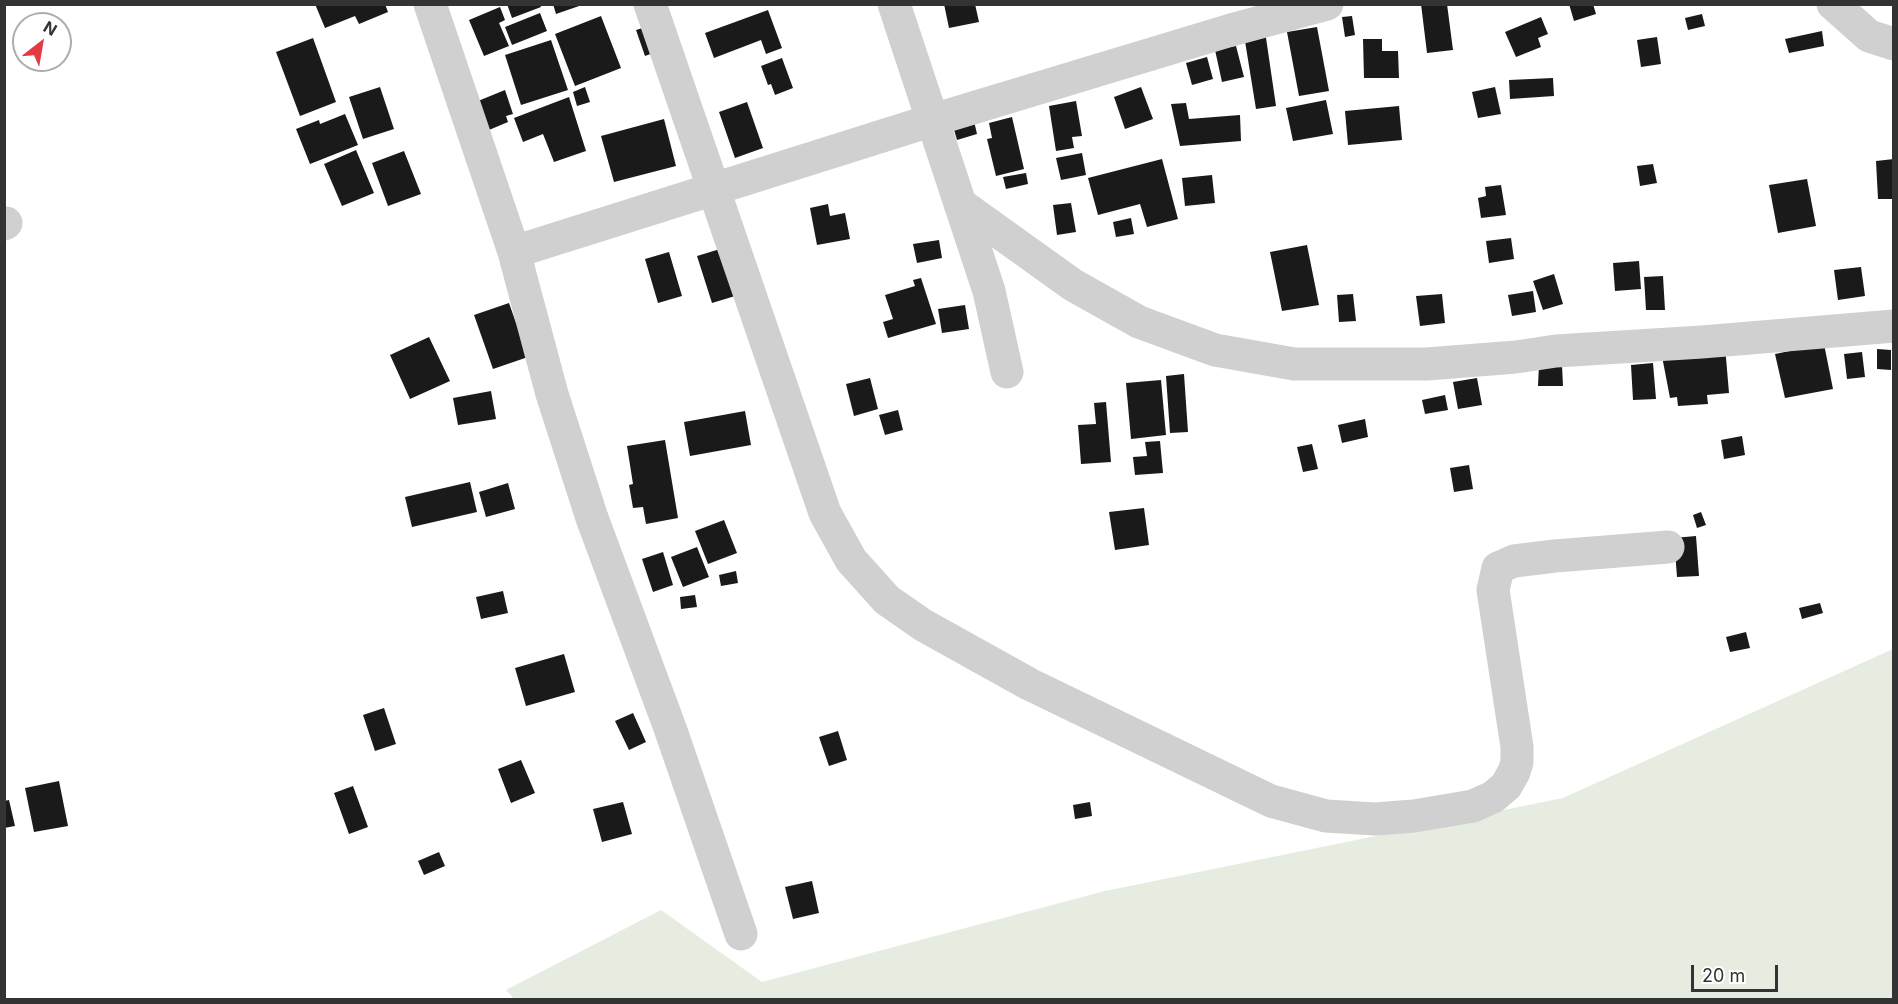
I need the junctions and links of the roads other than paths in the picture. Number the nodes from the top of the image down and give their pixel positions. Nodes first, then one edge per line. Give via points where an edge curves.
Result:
1 (430, 4) edge
2 (650, 4) edge
3 (894, 4) edge
4 (1327, 4) edge
5 (1833, 4) edge
6 (1227, 17) edge
7 (1893, 44) edge
8 (933, 120) junction
9 (715, 190) junction
10 (960, 204) junction
11 (514, 252) junction
12 (1893, 326) edge
13 (1007, 372) dead end
14 (1668, 547) dead end
15 (741, 934) dead end

1 - 11 street
2 - 9 street
3 - 8 street
4 - 6 street
5 - 7 street via 1869,36
6 - 8 street
8 - 9 street
8 - 10 street
9 - 11 street
9 - 14 street via 825,513 851,560 886,600 1029,684 1271,801 1326,816 1375,819 1473,806 1493,797 1506,786 1517,762 1493,590 1498,568 1514,561 1545,557
10 - 12 street via 1073,285 1139,322 1215,350 1294,364 1427,364
10 - 13 street via 989,291
11 - 15 street via 552,394 592,518

